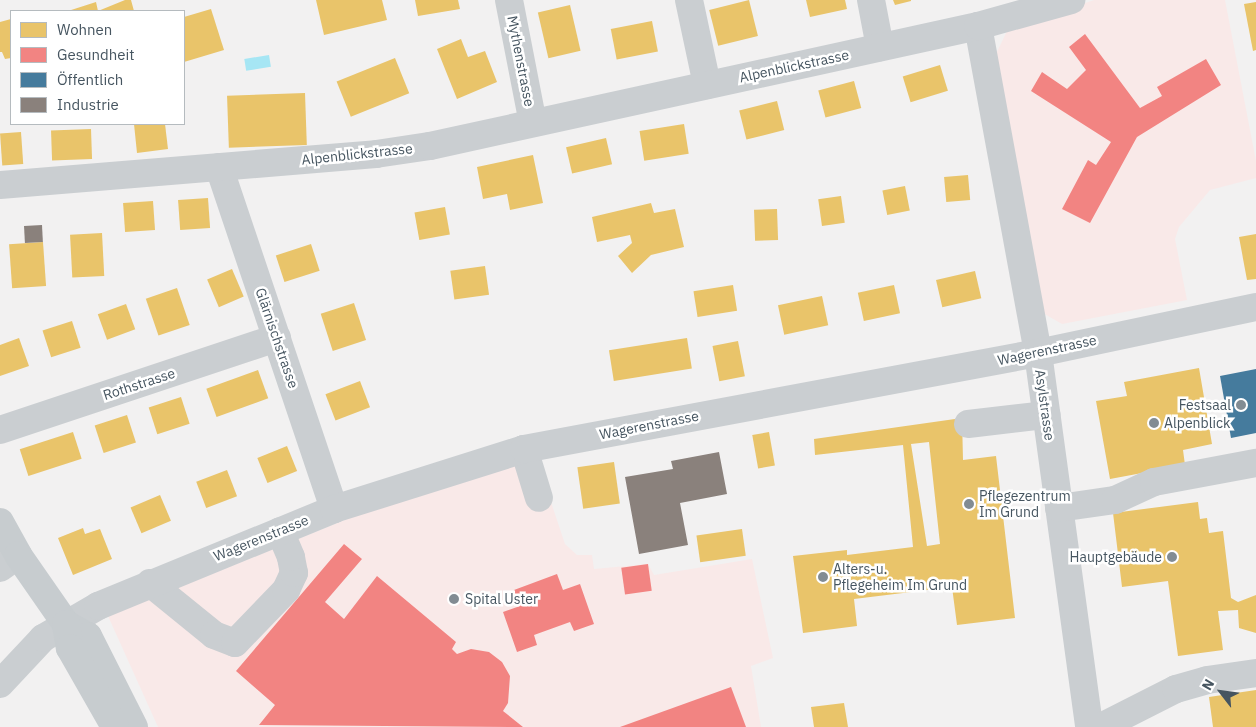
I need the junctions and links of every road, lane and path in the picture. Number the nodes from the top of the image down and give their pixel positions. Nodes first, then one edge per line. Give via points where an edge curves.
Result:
1 (509, 0) edge
2 (689, 0) edge
3 (870, 0) edge
4 (1057, 2) edge
5 (978, 26) junction
6 (880, 47) junction
7 (708, 85) junction
8 (532, 123) junction
9 (219, 167) junction
10 (0, 185) edge
11 (1256, 307) edge
12 (277, 338) junction
13 (1038, 353) junction
14 (1046, 415) junction
15 (968, 424) dead end
16 (0, 430) edge
17 (524, 449) junction
18 (1256, 463) edge
19 (539, 498) dead end
20 (1059, 508) junction
21 (334, 509) junction
22 (0, 522) edge
23 (280, 531) junction
24 (9, 561) edge
25 (150, 583) junction
26 (66, 624) junction
27 (1256, 674) edge
28 (0, 684) edge
29 (1127, 720) edge
30 (115, 727) edge
31 (134, 727) edge
32 (1089, 727) edge
33 (1101, 727) edge

1 - 8 street, Mythenstrasse
2 - 7 street
3 - 6 street
4 - 5 street, Alpenblickstrasse
5 - 6 street, Alpenblickstrasse
5 - 13 street, Asylstrasse
6 - 7 street, Alpenblickstrasse
7 - 8 street, Alpenblickstrasse
8 - 9 street, Alpenblickstrasse via 430,146
9 - 10 street, Alpenblickstrasse
9 - 12 street, Glärnischstrasse
11 - 13 street, Wagerenstrasse
12 - 16 street, Rothstrasse
12 - 21 street, Glärnischstrasse
13 - 14 street, Asylstrasse
13 - 17 street, Wagerenstrasse
14 - 15 street
14 - 20 street, Asylstrasse
17 - 19 street
17 - 21 street, Wagerenstrasse
18 - 20 street via 1154,482 1115,500
20 - 32 street, Asylstrasse
21 - 23 street, Wagerenstrasse
22 - 24 main road
23 - 25 street, Wagerenstrasse
23 - 25 street via 294,573 286,590 235,643 214,635
24 - 26 main road
25 - 26 street, Wagerenstrasse
26 - 28 street, Wagerenstrasse via 43,638
26 - 30 main road via 70,648
26 - 31 main road via 88,636
27 - 29 street via 1207,680 1176,690
29 - 33 street

